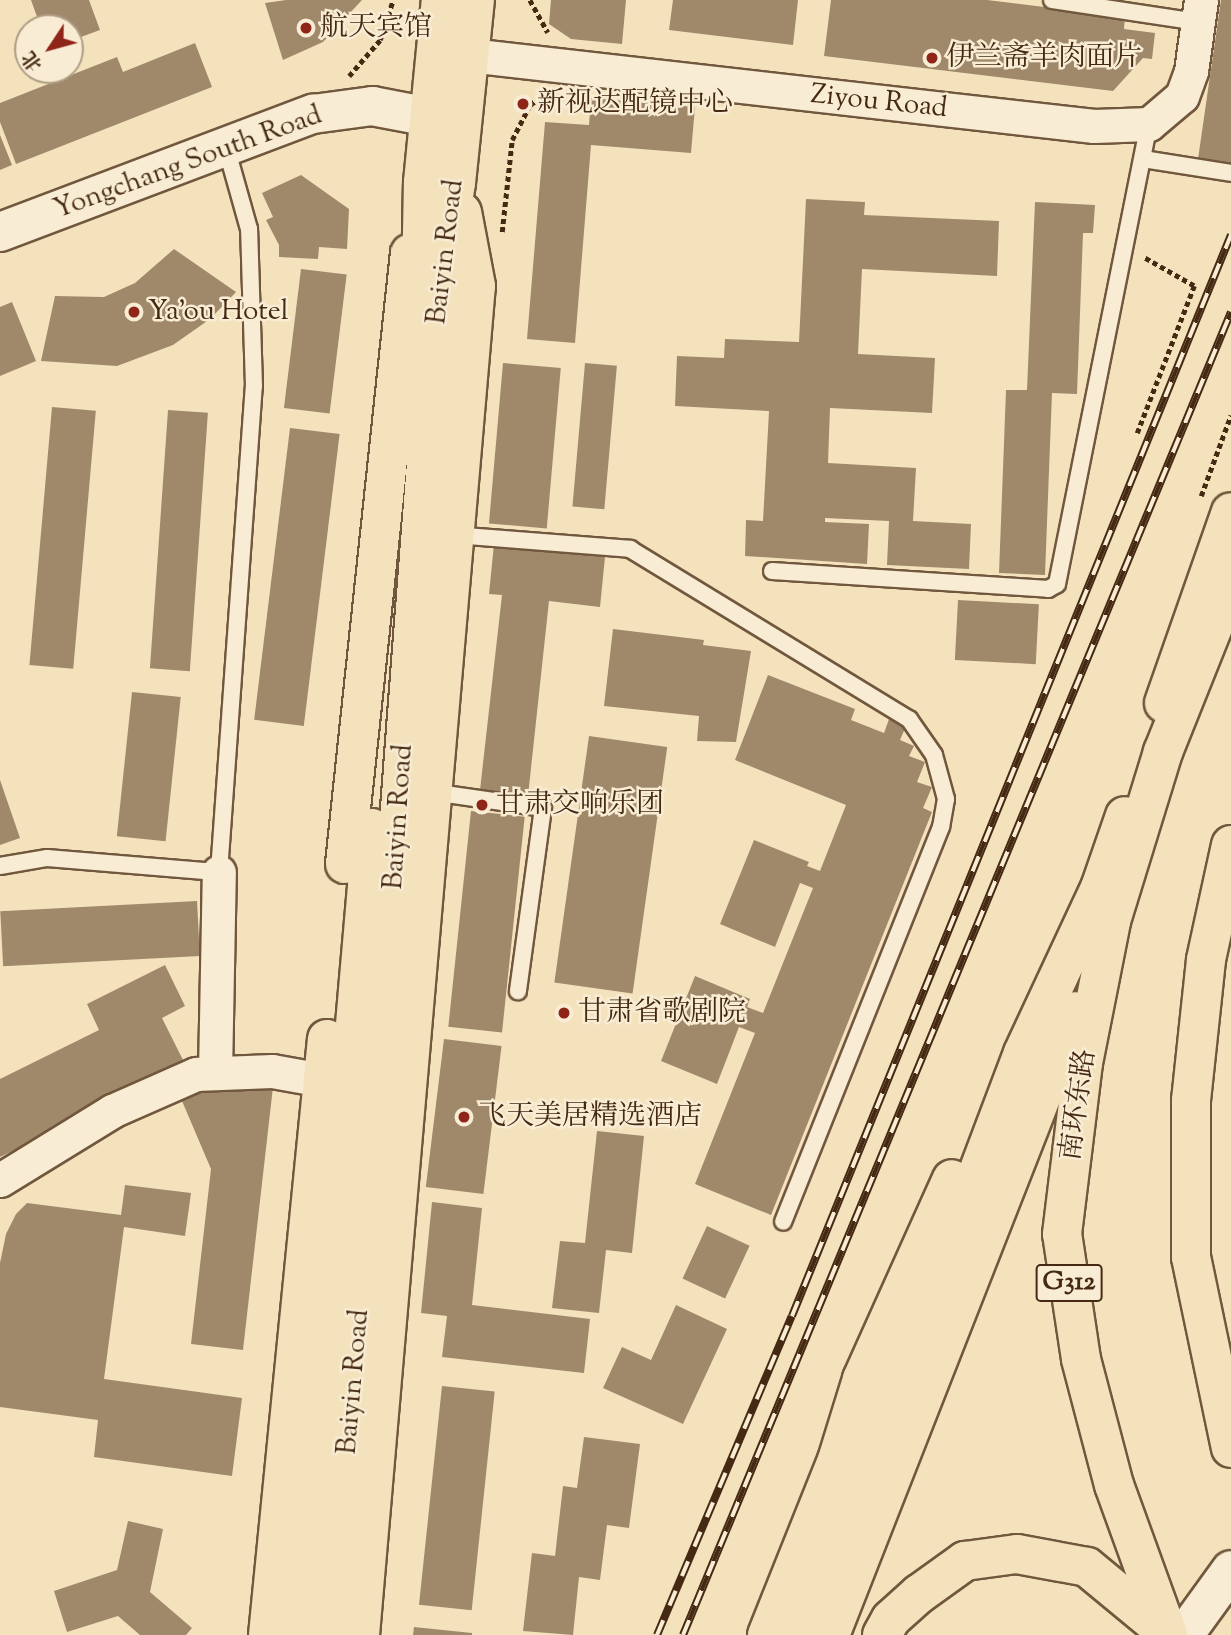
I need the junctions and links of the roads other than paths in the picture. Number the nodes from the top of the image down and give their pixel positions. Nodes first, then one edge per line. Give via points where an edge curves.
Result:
1 (442, 0) edge
2 (475, 0) edge
3 (1052, 0) edge
4 (1199, 11) edge
5 (469, 55) junction
6 (445, 117) junction
7 (1149, 124) junction
8 (226, 146) junction
9 (1143, 159) junction
10 (1231, 173) edge
11 (439, 182) junction
12 (0, 232) edge
13 (429, 303) junction
14 (1214, 507) edge
15 (454, 536) junction
16 (772, 571) dead end
17 (1231, 582) edge
18 (432, 792) junction
19 (1231, 845) edge
20 (0, 866) edge
21 (219, 872) junction
22 (1111, 921) junction
23 (1231, 982) edge
24 (518, 991) dead end
25 (1023, 1053) junction
26 (215, 1073) junction
27 (323, 1080) junction
28 (1191, 1100) junction
29 (0, 1180) edge
30 (783, 1222) dead end
31 (1231, 1448) edge
32 (1231, 1570) edge
33 (1168, 1634) edge
34 (268, 1635) edge
35 (302, 1635) edge
36 (332, 1635) edge
37 (360, 1635) edge
38 (767, 1635) edge
39 (803, 1635) edge
40 (830, 1635) edge
41 (882, 1635) edge
42 (1184, 1635) edge

1 - 6 main road, Baiyin Road
2 - 5 main road, Baiyin Road
3 - 4 lane
4 - 7 street via 1191,71 1182,96
5 - 6 main road, Baiyin Road
5 - 7 street, Ziyou Road via 1094,126
6 - 8 street, Yongchang South Road via 372,106 313,114
6 - 11 main road, Baiyin Road
7 - 9 lane
8 - 12 street, Yongchang South Road
8 - 21 lane via 249,229 254,386
9 - 10 lane
9 - 16 lane via 1057,584 1048,589
11 - 13 main road, Baiyin Road
11 - 15 main road via 475,286
11 - 27 main road via 404,289
13 - 35 main road, Baiyin Road
13 - 36 main road, Baiyin Road via 378,1102
14 - 25 main road via 1100,888
15 - 18 main road
15 - 30 lane via 630,550 909,719 934,755 946,799 941,827
17 - 22 main road, 南环东路 / G312 via 1163,752
18 - 24 lane via 543,808
18 - 37 main road
19 - 28 main road via 1206,960
20 - 21 lane via 47,858
21 - 26 street
22 - 33 main road, 南环东路 / G312 via 1083,1063 1062,1234 1081,1359 1114,1485
22 - 40 main road
23 - 28 main road
25 - 38 main road via 1002,1074 929,1226 862,1379 837,1460
25 - 39 main road
26 - 27 street via 272,1071
26 - 29 street via 196,1074 112,1111
27 - 34 main road
28 - 31 main road via 1191,1256
32 - 42 street
33 - 41 main road via 1087,1567 1017,1554 965,1561 919,1594 891,1619

